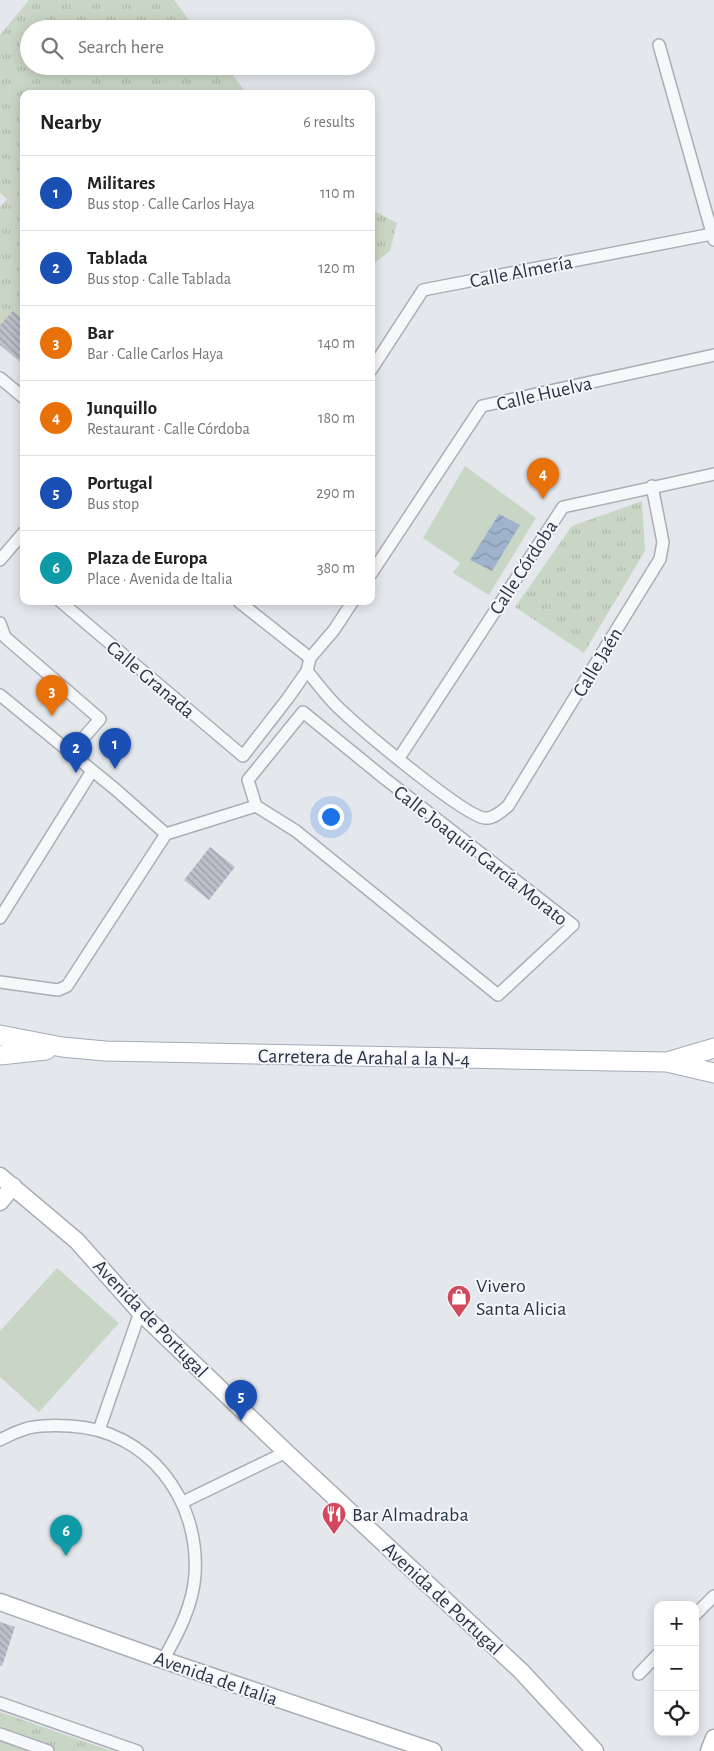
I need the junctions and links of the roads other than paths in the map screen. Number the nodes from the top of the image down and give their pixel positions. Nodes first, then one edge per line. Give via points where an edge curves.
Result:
1 (659, 45) dead end
2 (713, 237) edge
3 (714, 355) edge
4 (375, 364) edge
5 (0, 378) edge
6 (20, 395) edge
7 (714, 474) edge
8 (652, 486) junction
9 (20, 537) edge
10 (0, 560) edge
11 (375, 568) edge
12 (65, 605) edge
13 (243, 605) edge
14 (350, 605) edge
15 (0, 623) edge
16 (310, 658) junction
17 (307, 671) junction
18 (1, 698) edge
19 (71, 752) junction
20 (399, 758) junction
21 (92, 770) junction
22 (256, 806) junction
23 (166, 834) junction
24 (0, 918) edge
25 (0, 982) edge
26 (0, 1036) edge
27 (62, 1047) junction
28 (714, 1048) edge
29 (0, 1055) edge
30 (667, 1062) junction
31 (714, 1073) edge
32 (5, 1179) edge
33 (0, 1202) edge
34 (140, 1312) junction
35 (99, 1430) junction
36 (0, 1440) edge
37 (286, 1452) junction
38 (183, 1502) junction
39 (0, 1602) edge
40 (712, 1603) edge
41 (699, 1612) edge
42 (654, 1658) edge
43 (163, 1660) junction
44 (639, 1674) dead end
45 (0, 1703) edge
46 (0, 1734) edge
47 (714, 1738) edge
48 (48, 1751) edge
49 (137, 1751) edge
50 (434, 1751) edge
51 (595, 1751) edge
52 (709, 1751) edge

1 - 2 street
2 - 4 street, Calle Almería via 423,290
3 - 11 street, Calle Huelva via 482,406
5 - 6 street
7 - 8 street, Calle Córdoba
8 - 20 street, Calle Córdoba via 562,507
8 - 20 street, Calle Jaén via 663,542 660,559 508,806 485,818 470,813
9 - 10 street
12 - 17 street, Calle Granada via 243,756
13 - 16 street
14 - 16 street
15 - 19 street via 5,637 100,719
16 - 17 street
17 - 20 street via 341,710
18 - 19 street
19 - 21 street
21 - 23 street
21 - 24 street
22 - 22 street, Calle Joaquín García Morato via 296,831 498,995 573,925 303,712 248,780
22 - 23 street
23 - 25 street via 67,986 58,990
26 - 27 main road, Carretera de Arahal a la N-4
27 - 29 main road, Carretera de Arahal a la N-4
27 - 30 main road, Carretera de Arahal a la N-4 via 105,1052
28 - 30 main road, Carretera de Arahal a la N-4
30 - 31 main road, Carretera de Arahal a la N-4
32 - 33 street
32 - 34 street, Avenida de Portugal via 77,1241
34 - 35 street
34 - 37 street, Avenida de Portugal
35 - 36 street via 42,1426
35 - 38 street via 133,1446 147,1457 162,1471
37 - 38 street
37 - 51 street, Avenida de Portugal via 521,1671
38 - 43 street via 191,1529 195,1577 185,1617
39 - 43 street, Avenida de Italia
40 - 41 street
42 - 44 street
43 - 50 street, Avenida de Italia
45 - 49 street
46 - 48 street
47 - 52 street

